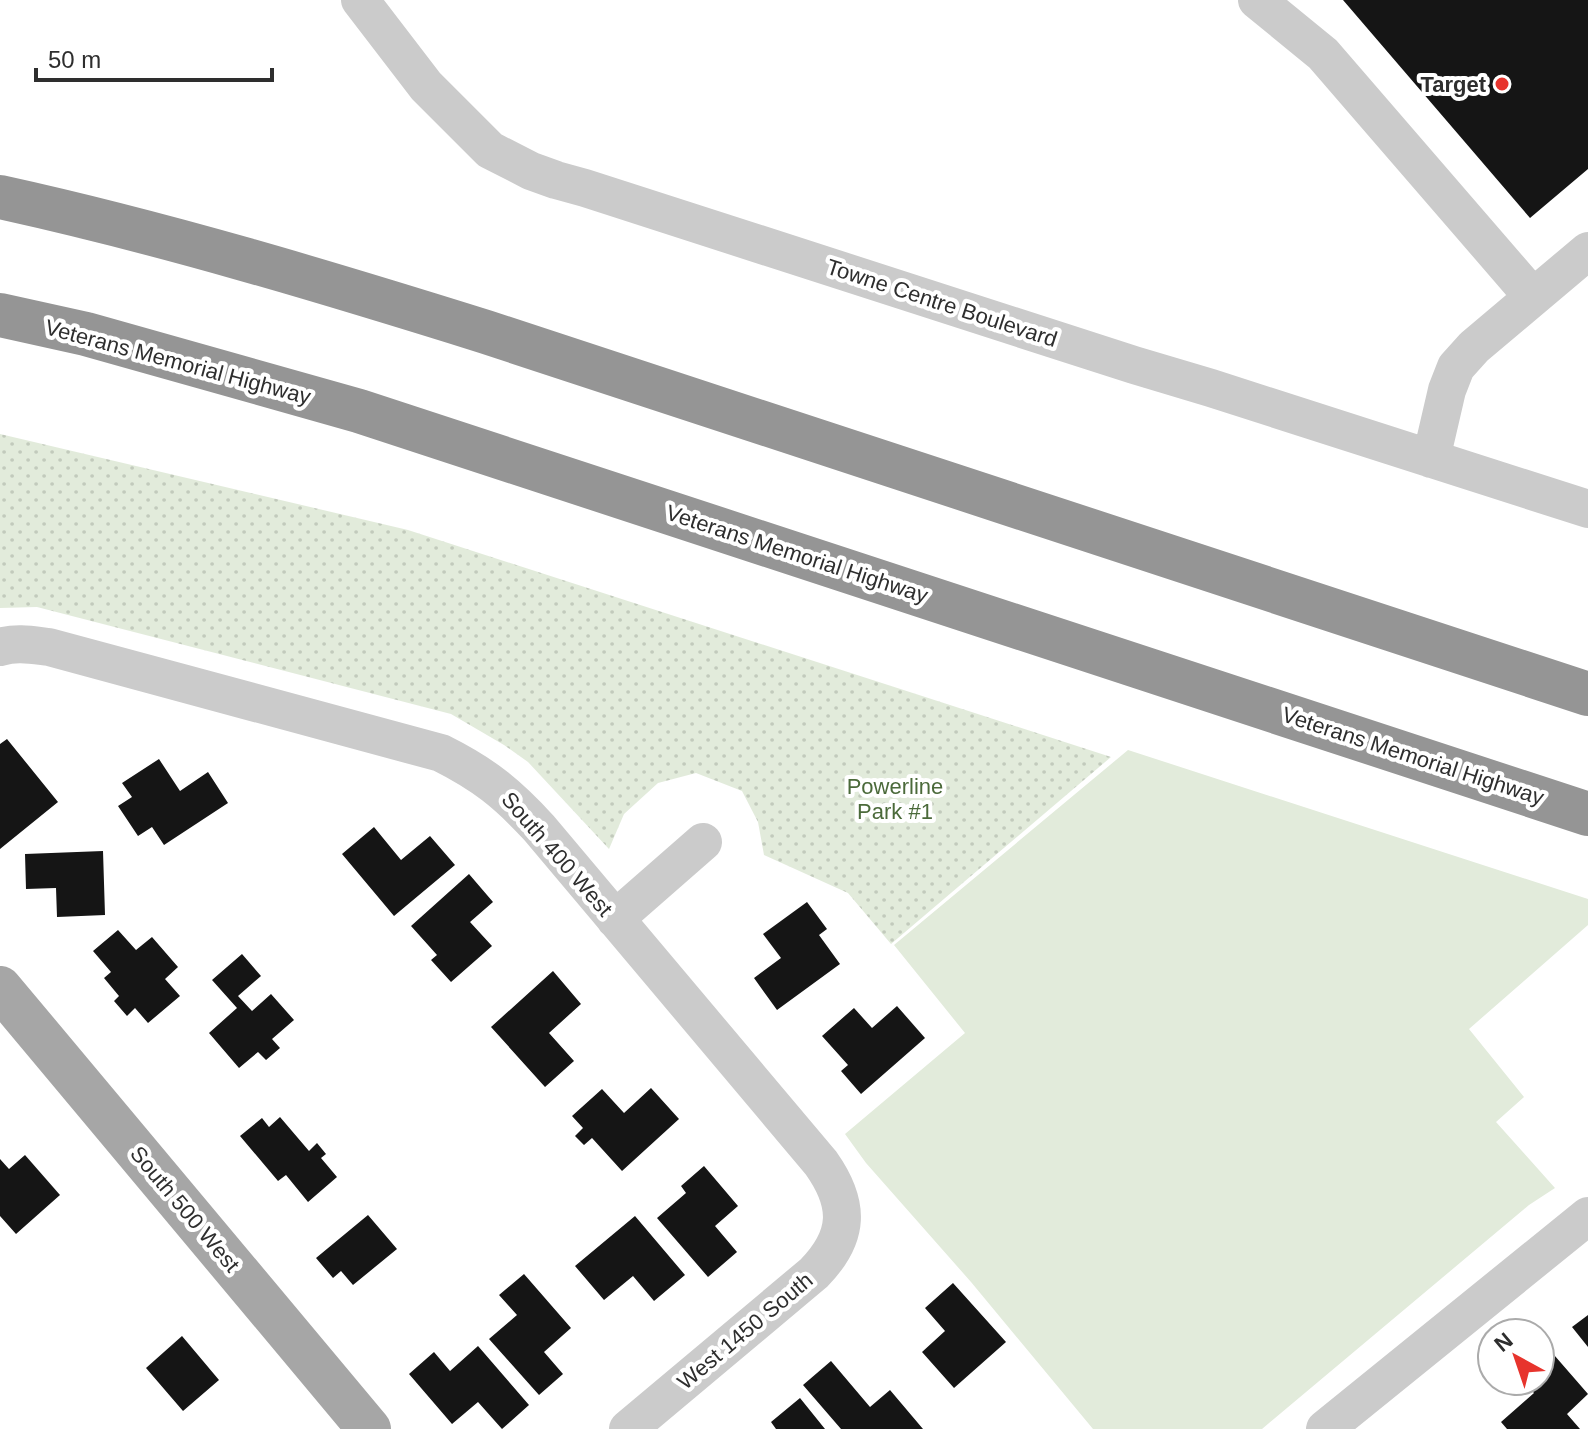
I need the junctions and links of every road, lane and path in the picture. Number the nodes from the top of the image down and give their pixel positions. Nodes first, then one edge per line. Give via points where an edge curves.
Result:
1 (360, 0) edge
2 (1257, 0) edge
3 (0, 197) edge
4 (1588, 251) edge
5 (1533, 297) junction
6 (0, 315) edge
7 (1431, 459) junction
8 (1588, 509) edge
9 (0, 647) edge
10 (1516, 670) junction
11 (1588, 687) edge
12 (1588, 694) edge
13 (1588, 814) edge
14 (703, 842) dead end
15 (615, 919) junction
16 (0, 988) edge
17 (1588, 1216) edge
18 (842, 1219) joint
19 (369, 1429) edge
20 (628, 1429) edge
21 (1325, 1429) edge

1 - 7 street, Towne Centre Boulevard via 426,86 490,150 531,171
2 - 5 street via 1323,54
3 - 10 highway via 157,235 402,305
4 - 5 street
5 - 7 street via 1456,367
6 - 13 highway, Veterans Memorial Highway via 359,411
7 - 8 street, Towne Centre Boulevard
9 - 15 street, South 400 West via 49,647 441,753 494,783 517,803
10 - 11 highway
10 - 12 highway
14 - 15 street
15 - 18 street, South 400 West via 821,1163 841,1199
16 - 19 main road, South 500 West
17 - 21 street
18 - 20 street, West 1450 South via 834,1249 814,1273

